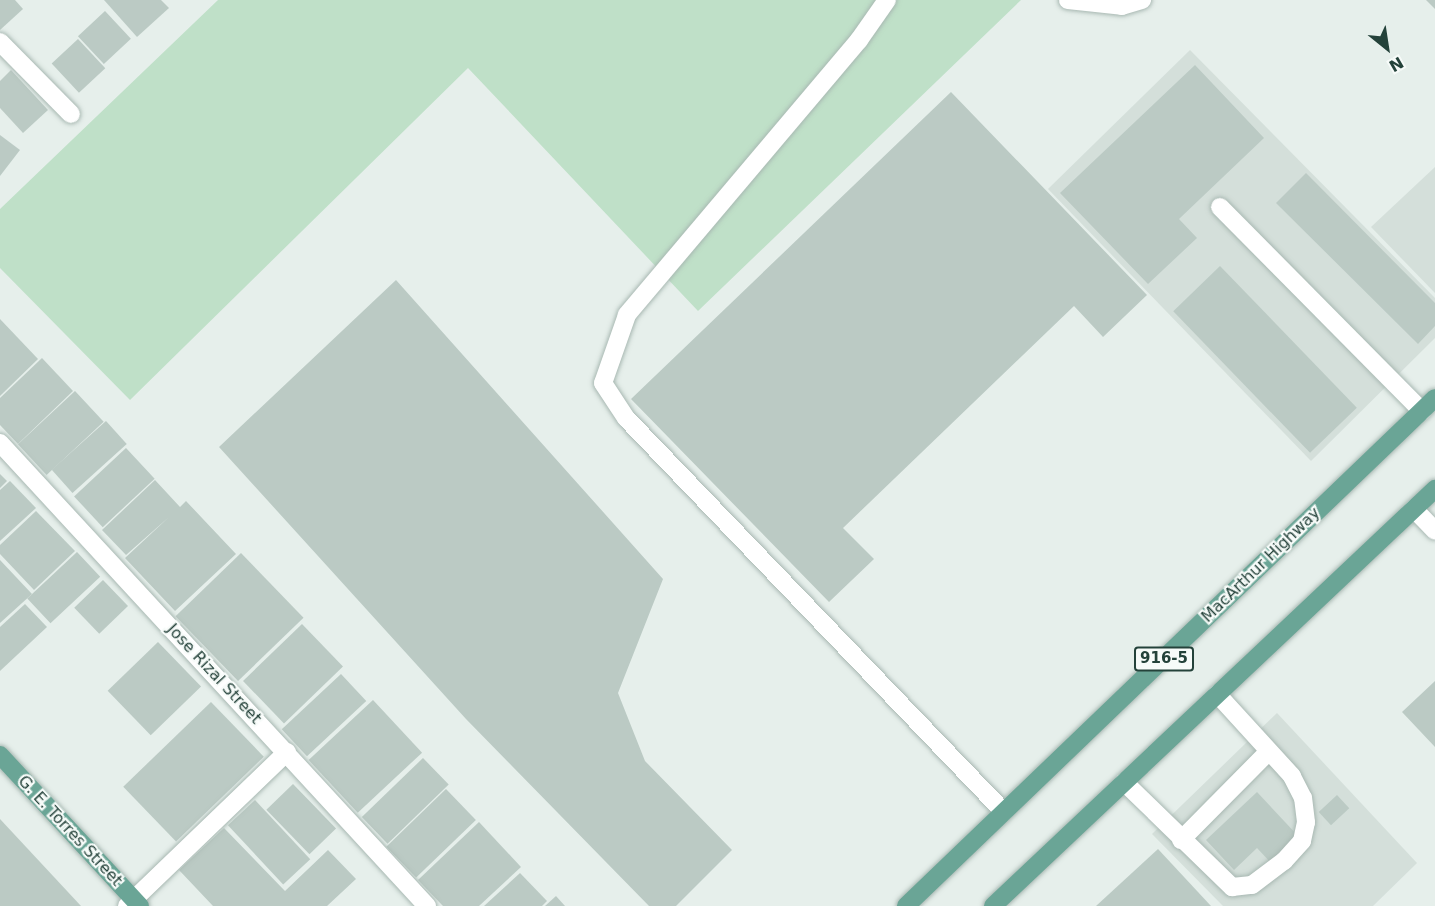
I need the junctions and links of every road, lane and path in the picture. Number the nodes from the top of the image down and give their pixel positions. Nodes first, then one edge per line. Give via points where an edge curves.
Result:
1 (887, 0) edge
2 (1068, 0) edge
3 (1142, 0) edge
4 (0, 42) edge
5 (70, 114) dead end
6 (1220, 207) dead end
7 (1435, 398) edge
8 (1422, 411) junction
9 (0, 443) edge
10 (1435, 489) edge
11 (1414, 509) junction
12 (1435, 531) edge
13 (1217, 694) junction
14 (287, 752) junction
15 (1268, 752) junction
16 (0, 756) edge
17 (1124, 782) junction
18 (1004, 812) junction
19 (1181, 840) junction
20 (134, 904) edge
21 (427, 906) edge
22 (906, 906) edge
23 (993, 906) edge

1 - 18 street via 806,105 627,315 603,383 626,418
2 - 3 street via 1122,6
4 - 5 street
6 - 8 street
7 - 8 main road, MacArthur Highway / 916-5
8 - 18 main road, MacArthur Highway / 916-5
9 - 14 street, Jose Rizal Street
10 - 11 main road
11 - 12 street
11 - 13 main road
13 - 15 street
13 - 17 main road
14 - 20 street
14 - 21 street, Jose Rizal Street
15 - 19 street
15 - 19 street via 1292,776 1303,798 1306,822 1302,841 1284,861 1252,885 1232,887
16 - 20 main road, G. E. Torres Street
17 - 19 street
17 - 23 main road
18 - 22 main road, MacArthur Highway / 916-5

